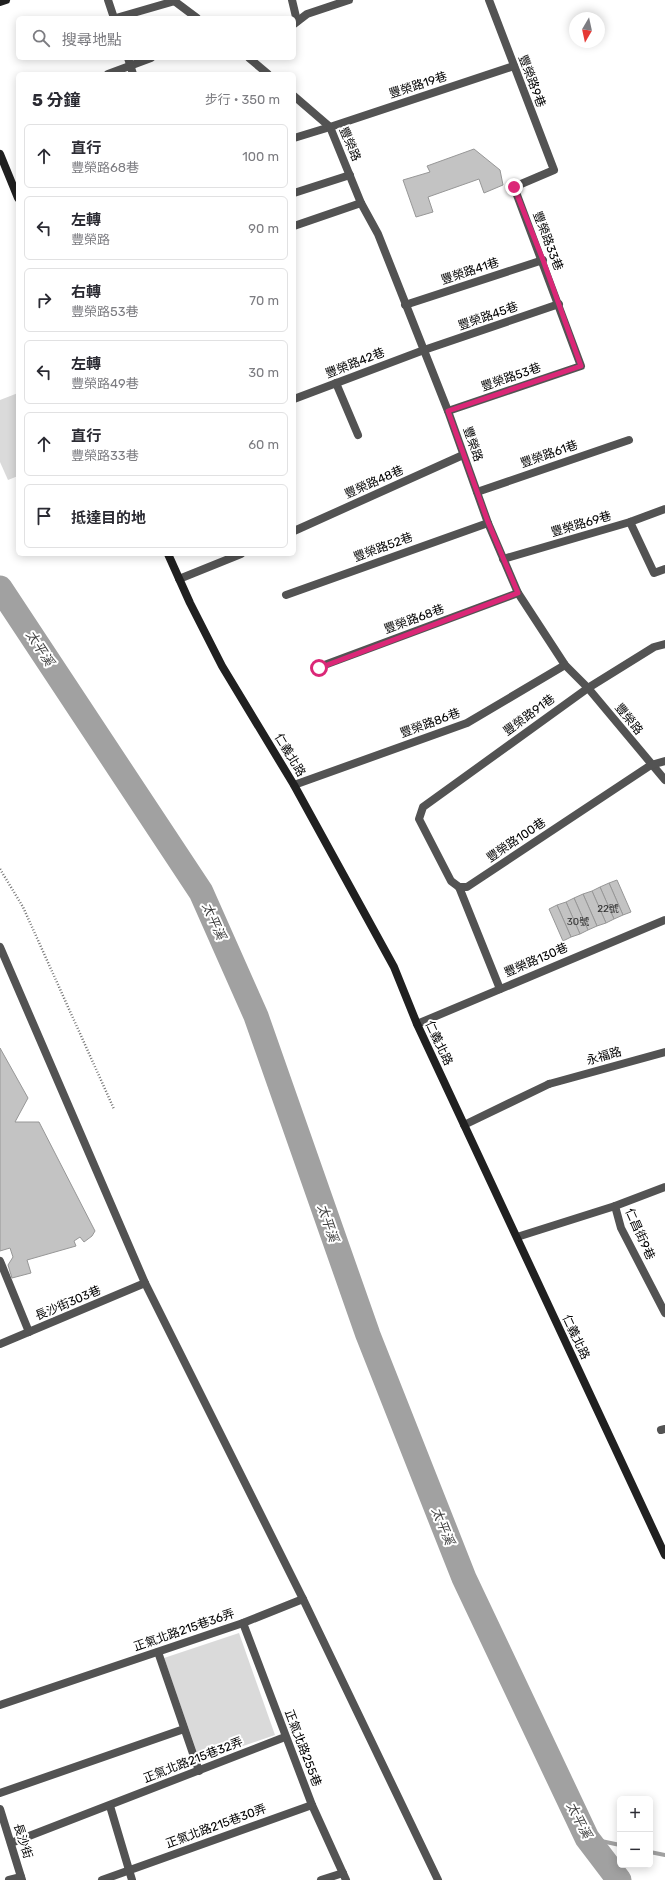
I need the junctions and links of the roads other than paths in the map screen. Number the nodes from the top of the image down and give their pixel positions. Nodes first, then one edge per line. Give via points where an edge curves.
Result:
1 (6, 0) edge
2 (108, 0) edge
3 (292, 0) edge
4 (349, 0) edge
5 (489, 0) edge
6 (174, 1) edge
7 (0, 2) edge
8 (114, 16) edge
9 (122, 16) edge
10 (194, 16) edge
11 (295, 16) edge
12 (296, 22) edge
13 (140, 60) edge
14 (253, 60) edge
15 (129, 62) edge
16 (514, 66) junction
17 (112, 72) edge
18 (132, 72) edge
19 (266, 72) edge
20 (296, 98) edge
21 (330, 127) junction
22 (296, 137) edge
23 (0, 154) edge
24 (350, 175) junction
25 (514, 187) joint
26 (296, 192) edge
27 (16, 193) edge
28 (361, 203) junction
29 (296, 225) edge
30 (543, 260) junction
31 (559, 304) junction
32 (405, 305) junction
33 (424, 350) junction
34 (581, 366) joint
35 (336, 383) junction
36 (296, 398) edge
37 (448, 411) junction
38 (358, 435) dead end
39 (629, 440) dead end
40 (463, 455) junction
41 (477, 492) junction
42 (665, 509) edge
43 (488, 522) junction
44 (630, 522) junction
45 (296, 530) edge
46 (169, 556) edge
47 (236, 556) edge
48 (503, 559) junction
49 (665, 569) edge
50 (179, 579) junction
51 (518, 593) junction
52 (286, 595) dead end
53 (665, 644) edge
54 (565, 665) junction
55 (319, 668) dead end
56 (588, 688) junction
57 (665, 761) edge
58 (651, 765) junction
59 (665, 780) edge
60 (294, 785) junction
61 (459, 887) junction
62 (665, 920) edge
63 (0, 947) edge
64 (500, 989) junction
65 (417, 1024) junction
66 (665, 1052) edge
67 (464, 1125) junction
68 (665, 1187) edge
69 (615, 1206) junction
70 (516, 1237) junction
71 (0, 1261) edge
72 (145, 1283) junction
73 (665, 1313) edge
74 (29, 1332) junction
75 (0, 1344) edge
76 (665, 1555) edge
77 (303, 1599) junction
78 (243, 1623) junction
79 (158, 1652) junction
80 (0, 1705) edge
81 (184, 1729) junction
82 (285, 1737) junction
83 (199, 1771) junction
84 (0, 1793) edge
85 (312, 1804) junction
86 (110, 1806) junction
87 (0, 1809) edge
88 (11, 1843) junction
89 (129, 1871) junction
90 (344, 1877) edge
91 (22, 1878) edge
92 (9, 1880) edge
93 (102, 1880) edge
94 (132, 1880) edge
95 (321, 1880) edge
96 (437, 1880) edge

1 - 7 street
2 - 8 street
3 - 11 street
4 - 12 street via 307,14
5 - 16 street, 豐榮路9巷
6 - 9 street
6 - 10 street
13 - 15 street
14 - 19 street
15 - 17 street
15 - 18 street
16 - 21 street, 豐榮路19巷
16 - 25 street, 豐榮路9巷 via 554,170
20 - 21 street, 豐榮路
21 - 22 street, 豐榮路19巷
21 - 24 street, 豐榮路
23 - 27 street
24 - 26 street
24 - 28 street, 豐榮路
25 - 30 street, 豐榮路33巷
28 - 29 street
28 - 32 street, 豐榮路 via 378,234
30 - 31 street, 豐榮路33巷
30 - 32 street, 豐榮路41巷
31 - 33 street, 豐榮路45巷
31 - 34 street, 豐榮路33巷
32 - 33 street, 豐榮路
33 - 35 street, 豐榮路42巷
33 - 37 street, 豐榮路
34 - 37 street, 豐榮路53巷
35 - 36 street, 豐榮路42巷
35 - 38 street
37 - 40 street, 豐榮路
39 - 41 street, 豐榮路61巷
40 - 41 street, 豐榮路
40 - 45 street, 豐榮路48巷
41 - 43 street, 豐榮路
42 - 44 street, 豐榮路69巷
43 - 48 street, 豐榮路
43 - 52 street, 豐榮路52巷
44 - 48 street, 豐榮路69巷
44 - 49 street via 654,573
46 - 50 street, 仁義北路
47 - 50 street
48 - 51 street, 豐榮路
50 - 60 street, 仁義北路 via 222,666
51 - 54 street, 豐榮路
51 - 55 street, 豐榮路68巷
53 - 56 street, 豐榮路91巷 via 654,647
54 - 56 street, 豐榮路
54 - 60 street, 豐榮路86巷 via 467,723
56 - 58 street, 豐榮路
56 - 61 street, 豐榮路91巷 via 423,807 419,819 451,881
57 - 58 street, 豐榮路100巷
58 - 59 street, 豐榮路
58 - 61 street, 豐榮路100巷 via 467,887
60 - 65 street, 仁義北路 via 394,967
61 - 64 street
62 - 64 street, 豐榮路130巷
63 - 72 street
64 - 65 street, 豐榮路130巷
65 - 67 street, 仁義北路
66 - 67 street, 永福路 via 549,1084
67 - 70 street, 仁義北路
68 - 69 street
69 - 70 street
69 - 73 street, 仁昌街9巷 via 621,1228
70 - 76 street, 仁義北路
71 - 74 street
72 - 74 street, 長沙街303巷
72 - 77 street
74 - 75 street, 長沙街303巷
77 - 78 street, 正氣北路215巷36弄
77 - 96 street
78 - 79 street, 正氣北路215巷36弄
78 - 82 street, 正氣北路255巷
79 - 80 street, 正氣北路215巷36弄
79 - 81 street
81 - 83 street
81 - 84 street
82 - 83 street, 正氣北路215巷32弄
82 - 85 street, 正氣北路255巷
83 - 86 street, 正氣北路215巷32弄
85 - 89 street, 正氣北路215巷30弄
85 - 90 street, 正氣北路255巷
86 - 88 street, 正氣北路215巷32弄
86 - 89 street
87 - 88 street, 長沙街
88 - 91 street, 長沙街
89 - 93 street, 正氣北路215巷30弄
89 - 94 street
90 - 95 street
91 - 92 street

